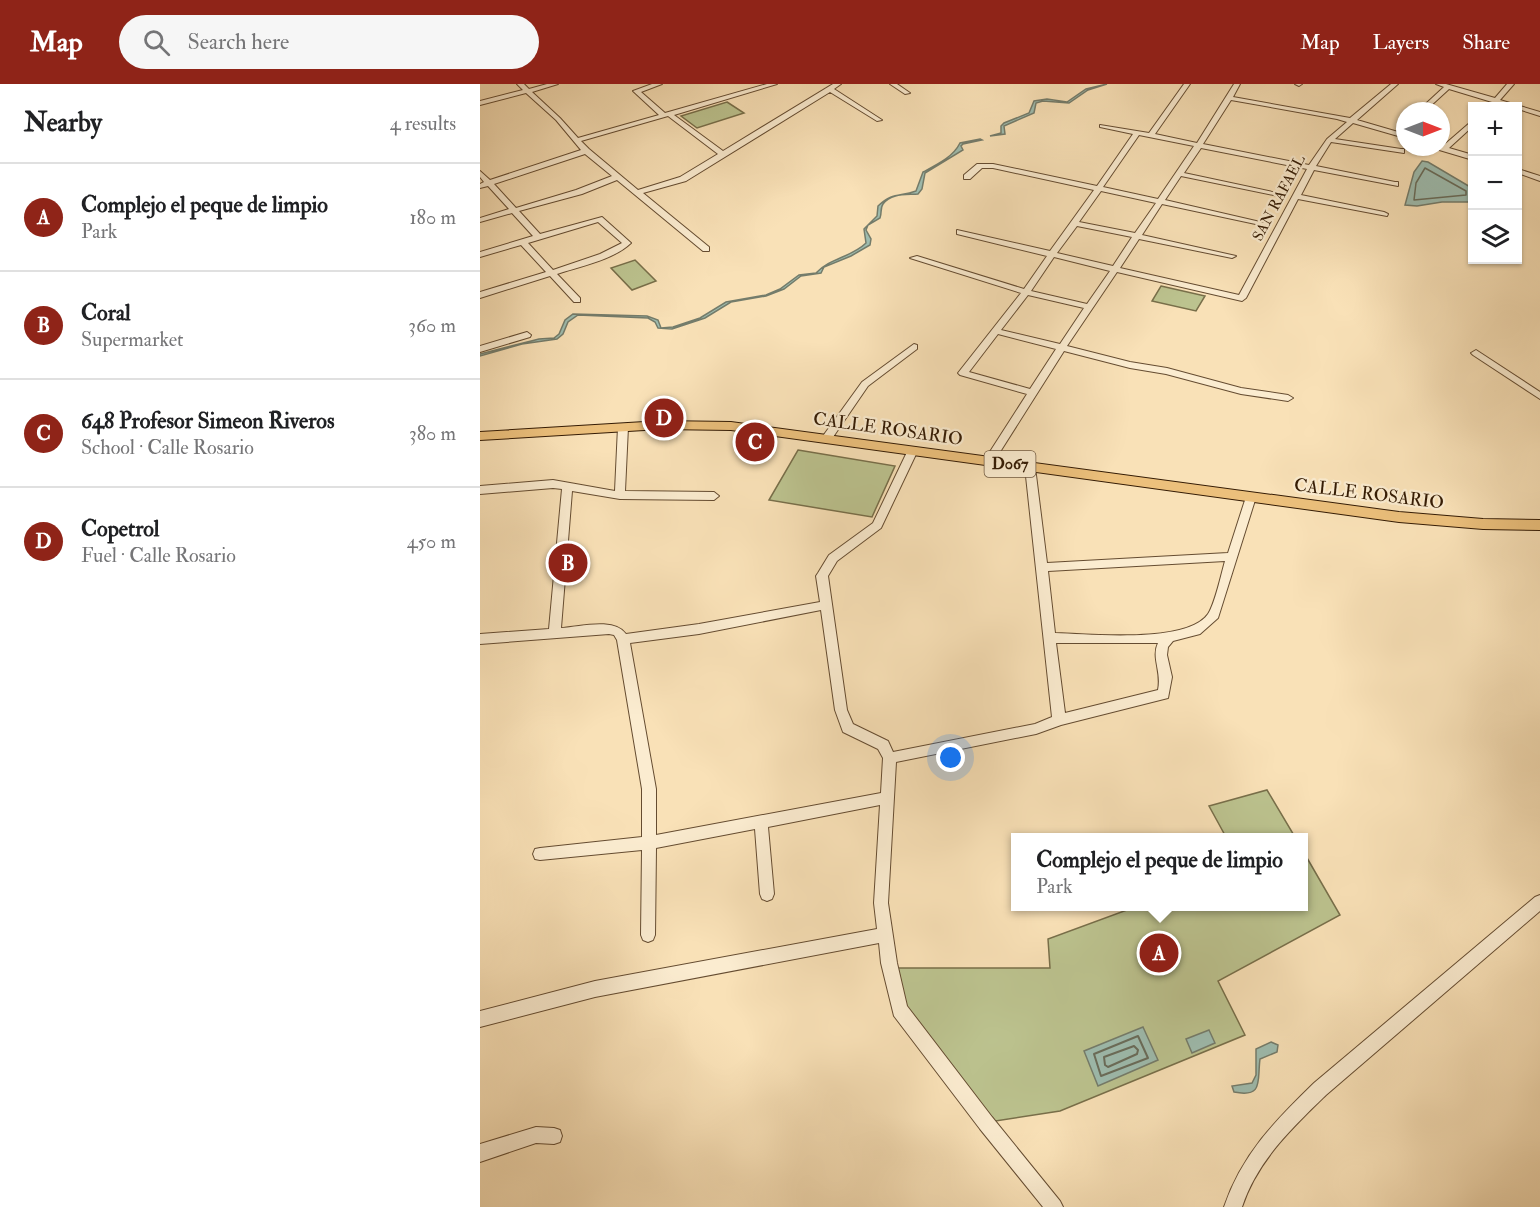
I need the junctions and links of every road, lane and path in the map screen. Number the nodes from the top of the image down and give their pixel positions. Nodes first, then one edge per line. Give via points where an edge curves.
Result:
1 (520, 84) edge
2 (555, 84) edge
3 (659, 84) edge
4 (774, 84) edge
5 (838, 84) edge
6 (893, 84) edge
7 (1187, 84) edge
8 (1237, 84) edge
9 (1395, 84) edge
10 (1439, 84) edge
11 (1511, 84) edge
12 (1448, 87) junction
13 (830, 89) junction
14 (528, 91) junction
15 (907, 93) dead end
16 (1229, 98) junction
17 (1431, 102) edge
18 (1488, 102) edge
19 (1495, 102) edge
20 (480, 104) edge
21 (1522, 109) edge
22 (1540, 114) edge
23 (667, 115) junction
24 (879, 120) dead end
25 (1353, 121) junction
26 (1102, 126) dead end
27 (1468, 126) edge
28 (1137, 134) junction
29 (1396, 134) edge
30 (1150, 137) junction
31 (578, 140) junction
32 (1329, 140) junction
33 (1450, 141) edge
34 (1198, 147) junction
35 (586, 150) junction
36 (1396, 150) edge
37 (1450, 151) edge
38 (723, 155) junction
39 (1468, 156) edge
40 (1309, 168) junction
41 (1522, 172) edge
42 (480, 173) edge
43 (1180, 174) junction
44 (617, 177) junction
45 (967, 177) dead end
46 (1540, 179) edge
47 (489, 184) junction
48 (1395, 184) dead end
49 (480, 186) edge
50 (1099, 189) junction
51 (636, 194) junction
52 (1278, 194) dead end
53 (1296, 196) junction
54 (1161, 202) junction
55 (513, 210) junction
56 (1384, 214) dead end
57 (480, 220) edge
58 (1075, 223) junction
59 (1265, 224) dead end
60 (960, 232) dead end
61 (1137, 236) junction
62 (538, 237) junction
63 (523, 242) junction
64 (706, 249) dead end
65 (480, 255) edge
66 (1051, 255) junction
67 (1232, 256) dead end
68 (914, 258) dead end
69 (1116, 270) junction
70 (550, 272) junction
71 (1026, 292) junction
72 (480, 295) edge
73 (577, 300) dead end
74 (1090, 307) junction
75 (996, 330) junction
76 (527, 335) dead end
77 (914, 346) dead end
78 (1064, 348) junction
79 (480, 349) edge
80 (1476, 353) dead end
81 (1031, 392) junction
82 (1538, 393) edge
83 (1288, 398) dead end
84 (623, 427) junction
85 (480, 436) edge
86 (826, 438) junction
87 (913, 450) junction
88 (989, 461) junction
89 (1030, 467) junction
90 (567, 486) junction
91 (480, 490) edge
92 (620, 495) junction
93 (714, 496) dead end
94 (1251, 497) junction
95 (1540, 525) edge
96 (1233, 557) junction
97 (1041, 567) junction
98 (826, 605) junction
99 (555, 632) junction
100 (1050, 638) junction
101 (1168, 638) junction
102 (480, 639) edge
103 (623, 639) junction
104 (1059, 720) junction
105 (890, 758) junction
106 (888, 798) junction
107 (761, 822) junction
108 (649, 843) junction
109 (540, 854) dead end
110 (766, 894) dead end
111 (1540, 902) edge
112 (648, 935) dead end
113 (884, 935) junction
114 (480, 1019) edge
115 (554, 1136) dead end
116 (480, 1153) edge
117 (1054, 1207) edge
118 (1233, 1207) edge

1 - 14 street
2 - 14 street
3 - 23 street via 636,91
4 - 23 street
5 - 13 street
6 - 15 street
7 - 30 street
8 - 16 street
9 - 25 street, SAN RAFAEL
10 - 12 street
11 - 19 street
12 - 17 street
12 - 18 street
13 - 24 street
13 - 38 street
14 - 20 street
14 - 31 street
16 - 25 street
16 - 34 street
21 - 22 street
23 - 31 street
23 - 38 street
25 - 29 street
25 - 32 street, SAN RAFAEL
26 - 28 street
27 - 33 street
28 - 30 street
28 - 50 street
30 - 34 street
31 - 35 street
32 - 36 street
32 - 40 street, SAN RAFAEL
34 - 40 street
34 - 43 street
35 - 44 street
35 - 47 street
37 - 39 street
38 - 51 street via 683,179
40 - 48 street
40 - 53 street, SAN RAFAEL
41 - 46 street
42 - 47 street
43 - 52 street
43 - 54 street
44 - 51 street
44 - 55 street
45 - 50 street via 980,166 993,166
47 - 49 street
47 - 55 street
50 - 54 street
50 - 58 street
51 - 64 street
53 - 56 street
53 - 69 street, SAN RAFAEL via 1242,298
54 - 59 street
54 - 61 street
55 - 57 street
55 - 62 street
58 - 61 street
58 - 66 street
60 - 66 street
61 - 67 street
61 - 69 street
62 - 63 street
62 - 70 street via 600,219 627,243
63 - 65 street
63 - 70 street
66 - 69 street
66 - 71 street
68 - 71 street
69 - 74 street
70 - 72 street
70 - 73 street
71 - 74 street
71 - 75 street
74 - 78 street
75 - 78 street
75 - 81 street via 963,374
76 - 79 street
77 - 86 street via 865,384
78 - 81 street
78 - 83 street via 1241,392
80 - 82 street
81 - 88 street
84 - 85 main road, CALLE ROSARIO / D067
84 - 86 main road, CALLE ROSARIO / D067 via 713,425
84 - 92 street
86 - 87 main road, CALLE ROSARIO / D067
87 - 88 main road, CALLE ROSARIO / D067
87 - 98 street via 877,525 848,545 825,569 821,585
88 - 89 main road, CALLE ROSARIO / D067
89 - 94 main road, CALLE ROSARIO / D067
89 - 97 street
90 - 91 street
90 - 92 street
90 - 99 street
92 - 93 street
94 - 95 main road, CALLE ROSARIO / D067 via 1437,521
94 - 96 street
96 - 97 street
96 - 101 street via 1210,620 1195,631
97 - 100 street
98 - 103 street
98 - 105 street via 848,728 883,745
99 - 102 street
99 - 103 street via 609,629
100 - 101 street
100 - 104 street
101 - 104 street via 1160,650 1167,678 1164,694
103 - 108 street via 649,789
104 - 105 street via 1036,729
105 - 106 street
106 - 107 street
106 - 113 street via 881,879
107 - 108 street
107 - 110 street
108 - 109 street
108 - 112 street
111 - 118 street via 1311,1097 1262,1152
113 - 114 street via 595,989
113 - 117 street via 900,1010
115 - 116 street via 536,1135

